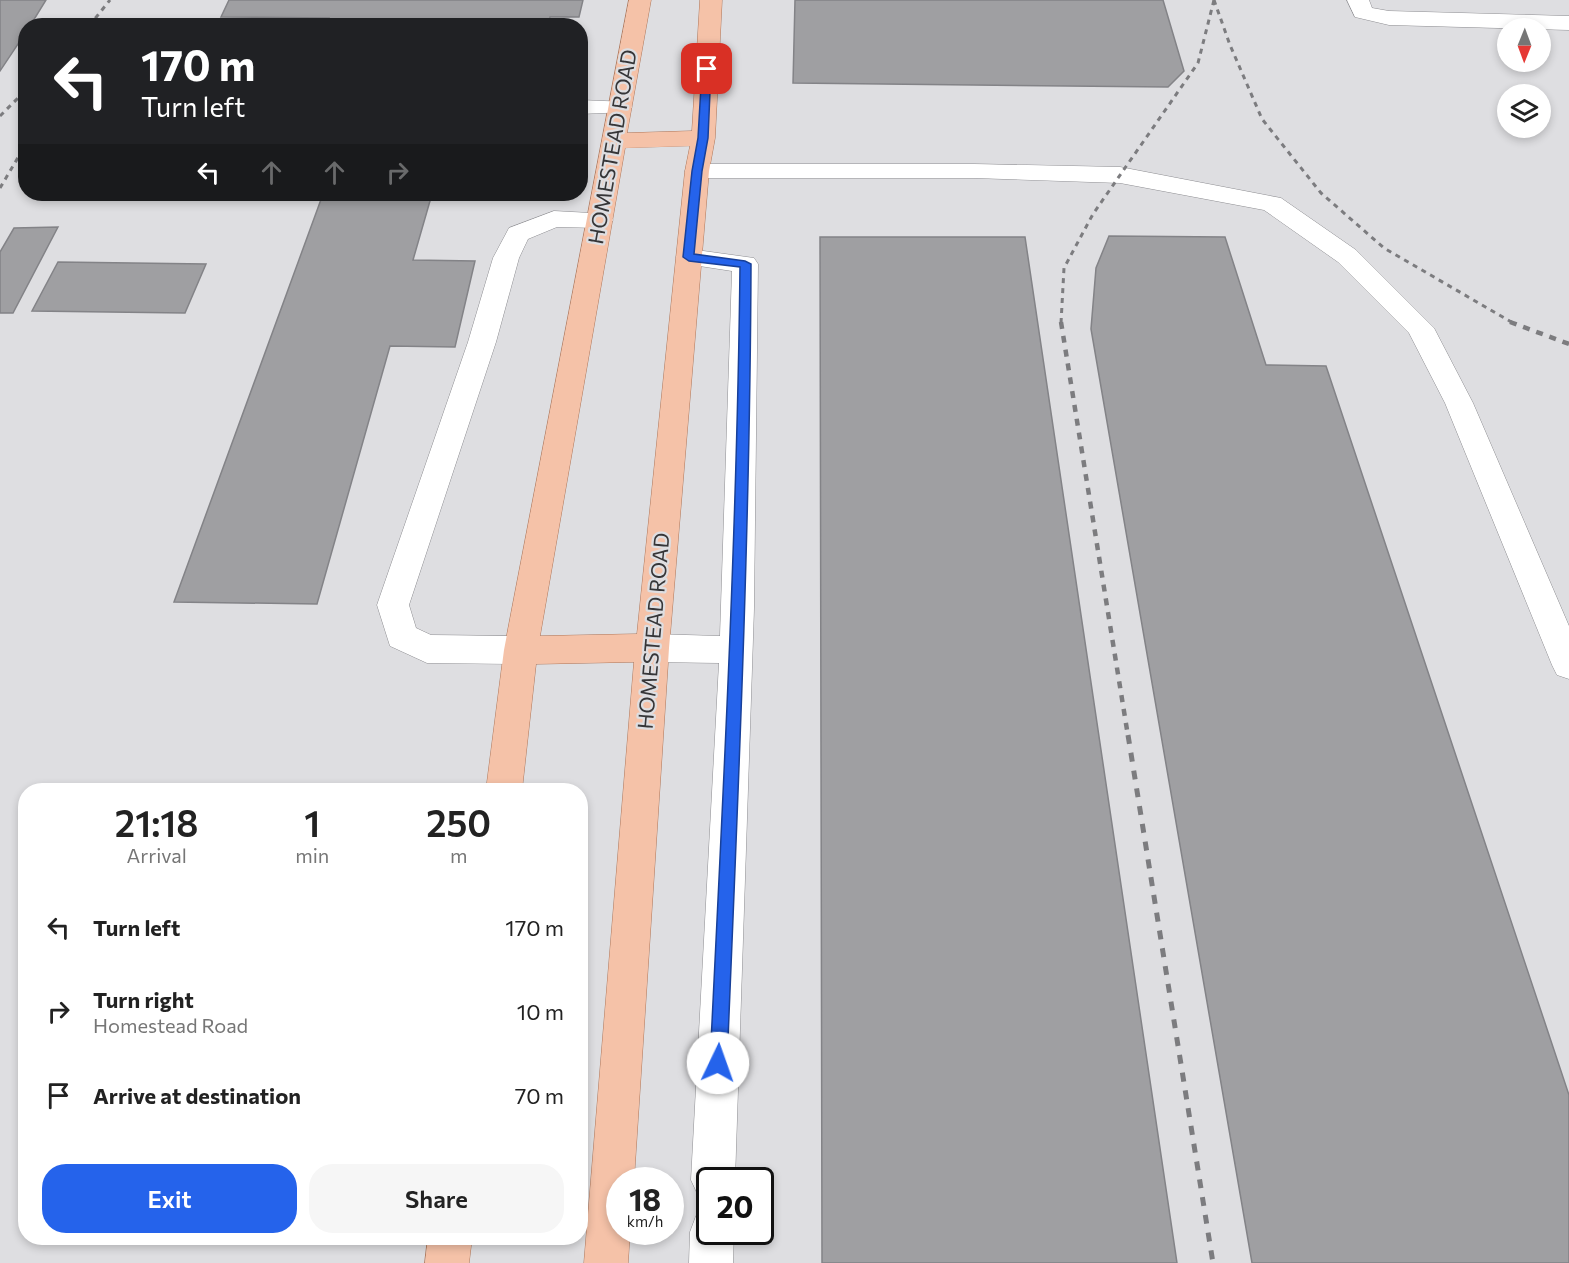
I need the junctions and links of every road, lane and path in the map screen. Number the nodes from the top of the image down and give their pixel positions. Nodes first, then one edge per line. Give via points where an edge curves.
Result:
1 (640, 0) edge
2 (711, 0) edge
3 (1358, 0) edge
4 (1569, 23) edge
5 (588, 106) edge
6 (620, 107) junction
7 (703, 138) junction
8 (614, 141) junction
9 (697, 171) junction
10 (600, 220) junction
11 (689, 257) junction
12 (652, 648) junction
13 (521, 650) junction
14 (736, 650) junction
15 (1569, 665) edge
16 (505, 783) edge
17 (714, 1167) edge
18 (449, 1245) edge
19 (711, 1245) edge
20 (447, 1263) edge
21 (606, 1263) edge
22 (711, 1263) edge

1 - 6 main road, HOMESTEAD ROAD
2 - 7 main road, HOMESTEAD ROAD
3 - 4 lane via 1364,12 1389,18
5 - 6 lane
6 - 8 main road, HOMESTEAD ROAD
7 - 8 main road
7 - 9 main road, HOMESTEAD ROAD
8 - 10 main road, HOMESTEAD ROAD
9 - 11 main road, HOMESTEAD ROAD
9 - 15 lane via 963,171 1120,176 1272,204 1347,256 1420,328 1459,404
10 - 13 main road, HOMESTEAD ROAD
10 - 13 lane via 554,219 518,234 506,258 482,342 393,605 402,636 427,649
11 - 12 main road, HOMESTEAD ROAD
11 - 14 lane via 745,264
12 - 13 main road
12 - 14 lane
12 - 21 main road, HOMESTEAD ROAD
13 - 16 main road, HOMESTEAD ROAD
14 - 17 lane
18 - 20 main road
19 - 22 lane

